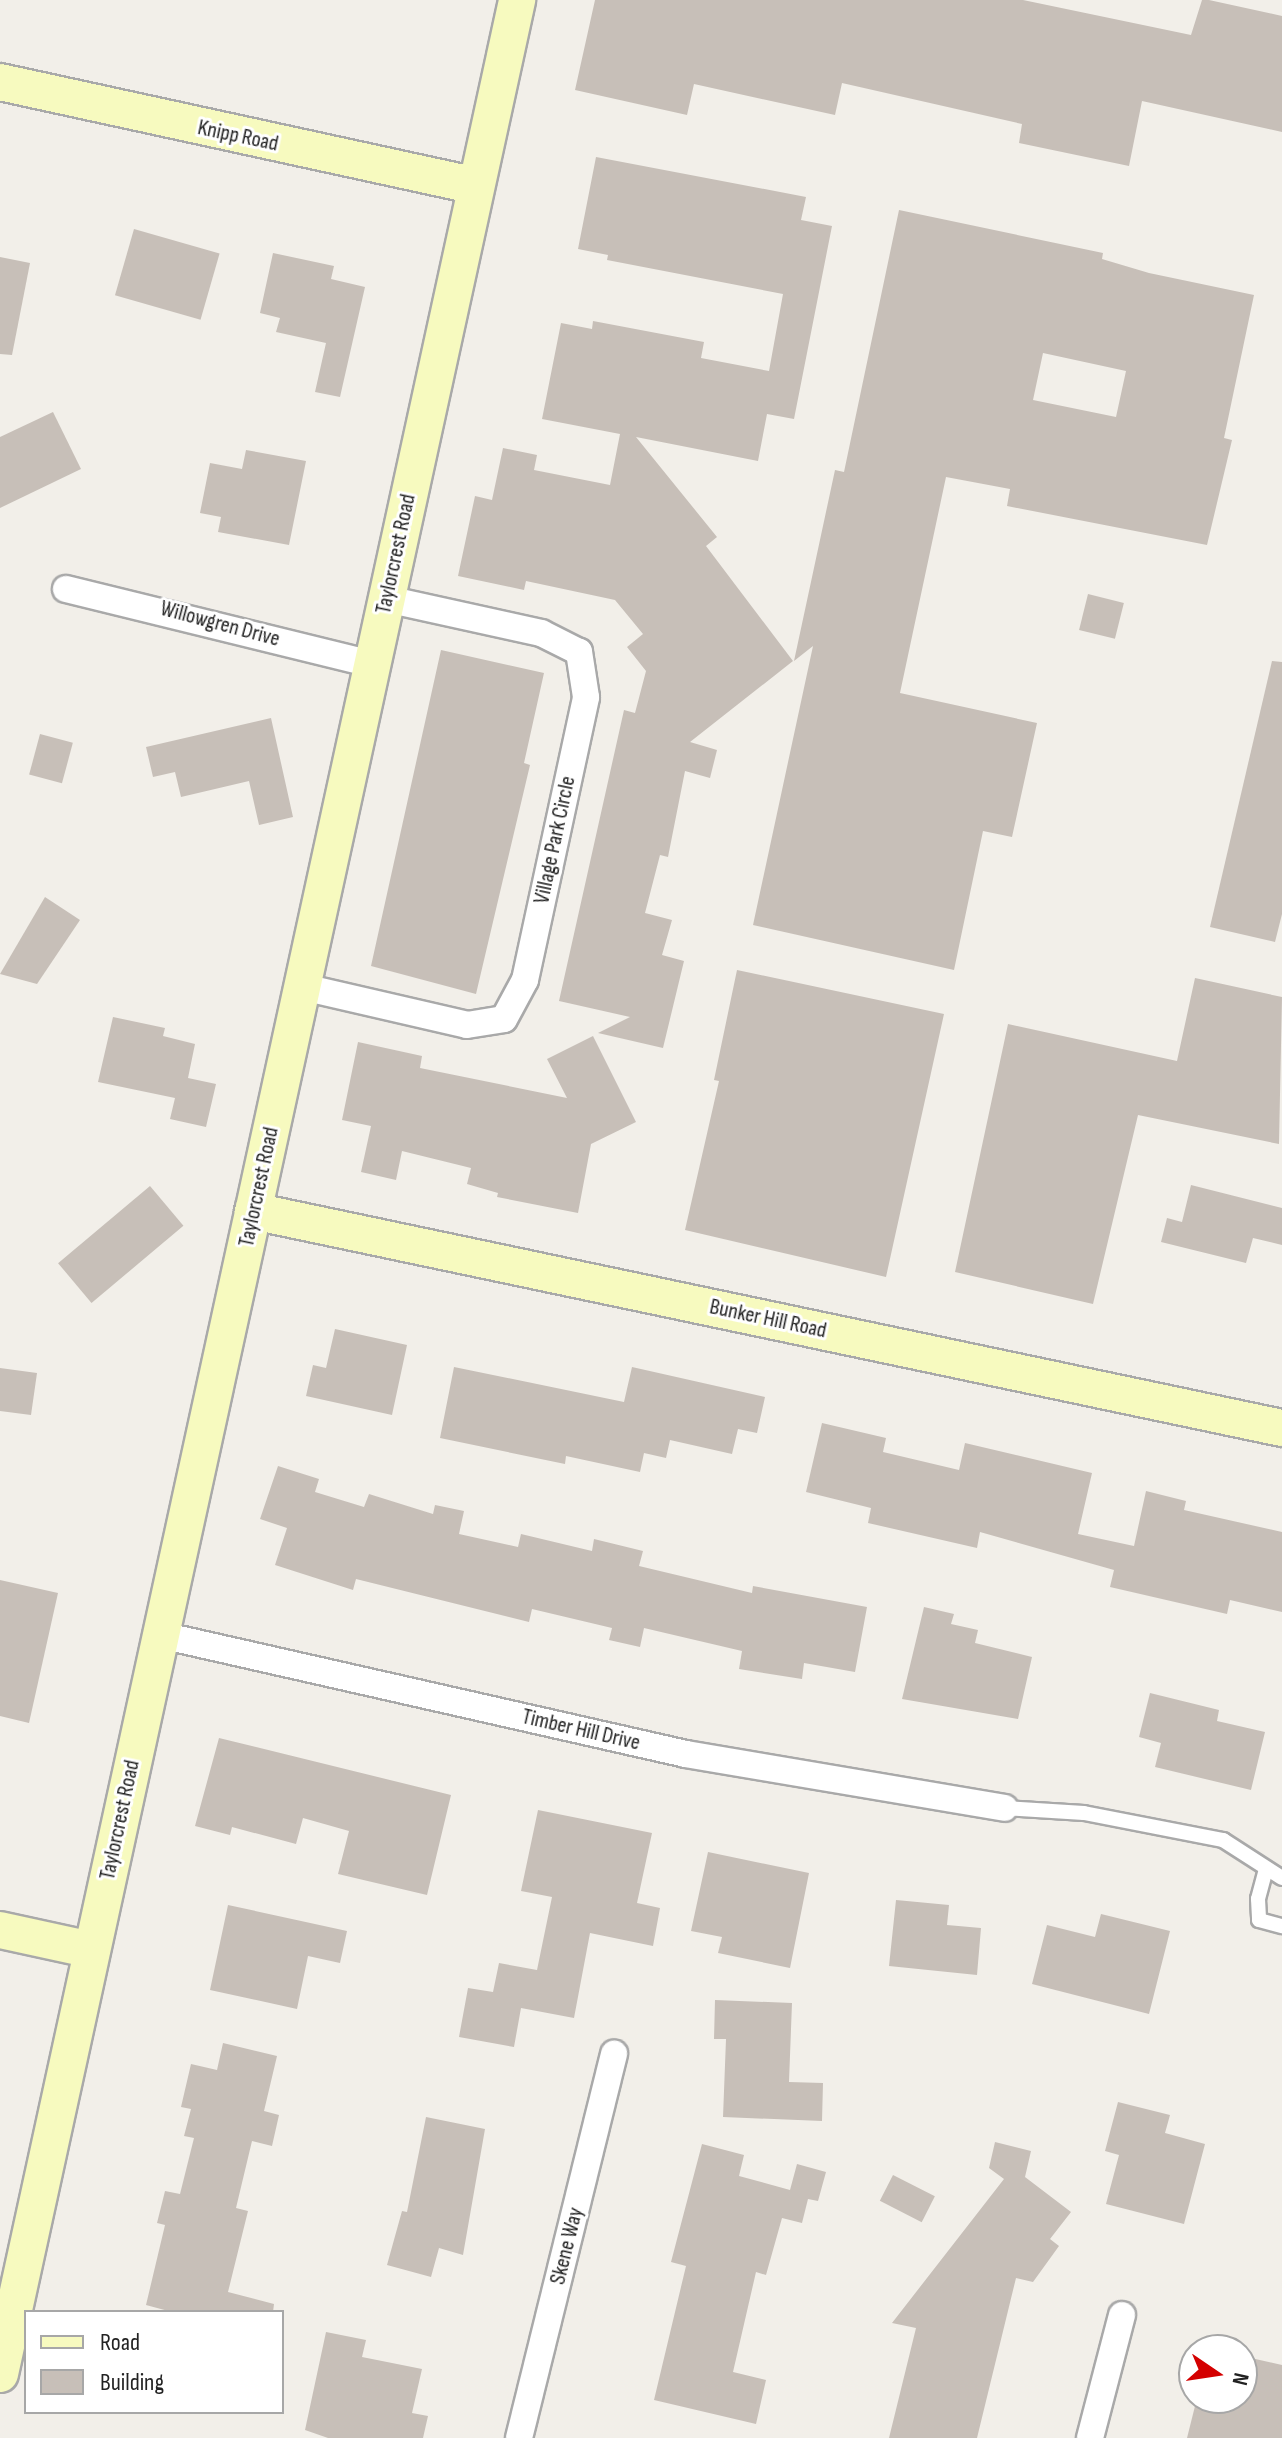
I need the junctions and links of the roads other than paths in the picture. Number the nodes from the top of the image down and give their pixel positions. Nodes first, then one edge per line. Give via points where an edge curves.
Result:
1 (517, 0) edge
2 (0, 82) edge
3 (476, 186) junction
4 (66, 589) dead end
5 (386, 599) junction
6 (372, 664) junction
7 (303, 987) junction
8 (253, 1211) junction
9 (1282, 1428) edge
10 (161, 1635) junction
11 (1004, 1808) joint
12 (1266, 1869) junction
13 (1282, 1878) edge
14 (1282, 1926) edge
15 (0, 1930) edge
16 (92, 1950) junction
17 (614, 2054) dead end
18 (1122, 2315) dead end
19 (0, 2374) edge
20 (519, 2438) edge
21 (1090, 2438) edge

1 - 3 street, Taylorcrest Road
2 - 3 street, Knipp Road
3 - 5 street, Taylorcrest Road
4 - 6 street, Willowgren Drive
5 - 6 street, Taylorcrest Road
5 - 7 street, Village Park Circle via 541,633 579,652 586,697 525,980 504,1019 467,1025
6 - 7 street, Taylorcrest Road
7 - 8 street, Taylorcrest Road
8 - 9 street, Bunker Hill Road
8 - 10 street, Taylorcrest Road
10 - 11 street, Timber Hill Drive via 686,1754
10 - 16 street, Taylorcrest Road
11 - 12 lane via 1084,1813 1223,1840
12 - 13 lane
12 - 14 lane via 1259,1920
15 - 16 street
16 - 19 street, Taylorcrest Road
17 - 20 street, Skene Way
18 - 21 street

